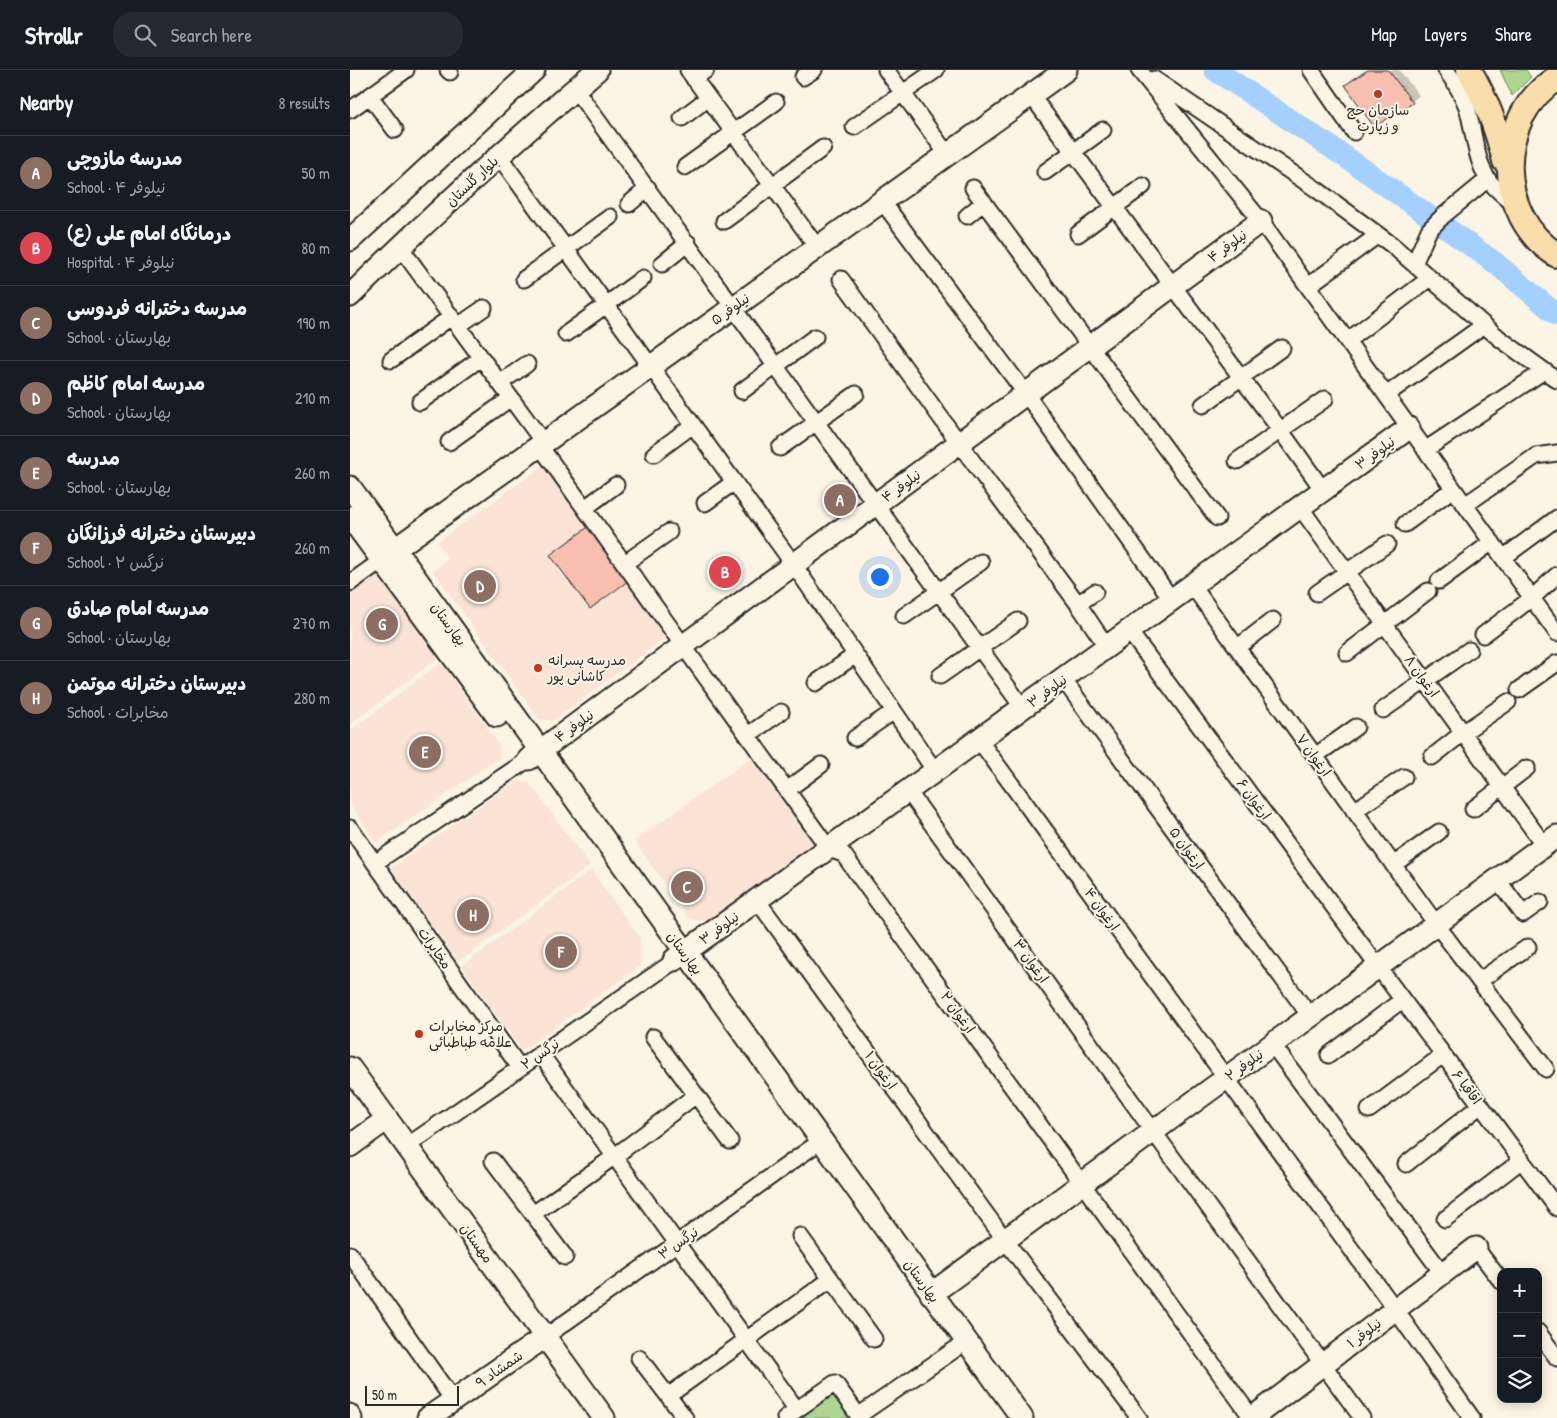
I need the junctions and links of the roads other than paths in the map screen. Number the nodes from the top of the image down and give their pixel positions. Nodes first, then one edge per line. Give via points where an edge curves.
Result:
1 (534, 70) edge
2 (597, 70) edge
3 (886, 70) edge
4 (936, 70) edge
5 (1066, 70) edge
6 (1140, 70) edge
7 (1311, 70) edge
8 (1446, 70) edge
9 (1469, 70) edge
10 (400, 72) edge
11 (696, 73) edge
12 (1557, 78) edge
13 (575, 88) junction
14 (902, 92) junction
15 (1030, 95) junction
16 (370, 96) junction
17 (708, 98) junction
18 (776, 102) dead end
19 (350, 110) edge
20 (682, 118) dead end
21 (854, 127) dead end
22 (395, 130) dead end
23 (1103, 130) dead end
24 (733, 132) junction
25 (1354, 132) dead end
26 (823, 148) dead end
27 (1073, 152) junction
28 (948, 154) junction
29 (499, 156) junction
30 (685, 167) dead end
31 (1045, 172) dead end
32 (1498, 177) junction
33 (772, 185) junction
34 (1142, 186) dead end
35 (648, 188) junction
36 (973, 188) dead end
37 (882, 201) junction
38 (984, 202) junction
39 (628, 204) dead end
40 (1114, 207) junction
41 (967, 216) dead end
42 (610, 217) dead end
43 (724, 220) dead end
44 (1261, 221) junction
45 (1078, 234) dead end
46 (1378, 235) junction
47 (350, 240) edge
48 (688, 243) junction
49 (400, 247) junction
50 (817, 247) junction
51 (566, 248) junction
52 (1556, 255) edge
53 (662, 264) dead end
54 (1414, 264) junction
55 (643, 278) dead end
56 (1430, 278) junction
57 (524, 279) dead end
58 (841, 279) dead end
59 (1173, 286) junction
60 (1308, 286) junction
61 (350, 296) edge
62 (606, 304) junction
63 (734, 306) junction
64 (484, 308) dead end
65 (455, 322) junction
66 (1484, 325) junction
67 (566, 334) dead end
68 (816, 337) dead end
69 (1347, 340) junction
70 (1091, 347) junction
71 (1282, 348) dead end
72 (481, 358) junction
73 (391, 360) dead end
74 (527, 364) dead end
75 (651, 365) junction
76 (777, 365) junction
77 (1544, 371) junction
78 (1241, 377) junction
79 (1557, 380) edge
80 (500, 383) junction
81 (742, 391) dead end
82 (856, 394) dead end
83 (1026, 394) junction
84 (1386, 395) junction
85 (510, 398) junction
86 (1325, 399) dead end
87 (420, 402) dead end
88 (1204, 406) dead end
89 (817, 422) junction
90 (693, 425) junction
91 (1409, 428) junction
92 (1281, 430) junction
93 (449, 442) dead end
94 (543, 442) junction
95 (959, 444) junction
96 (780, 448) dead end
97 (1425, 450) junction
98 (1557, 452) edge
99 (654, 454) dead end
100 (1237, 461) dead end
101 (734, 482) junction
102 (616, 485) dead end
103 (350, 487) edge
104 (1453, 489) junction
105 (1323, 490) junction
106 (705, 503) dead end
107 (877, 504) junction
108 (1465, 505) junction
109 (1300, 507) junction
110 (585, 508) junction
111 (350, 517) edge
112 (1217, 518) dead end
113 (1557, 518) edge
114 (1405, 524) dead end
115 (669, 532) dead end
116 (1492, 542) junction
117 (1388, 544) dead end
118 (388, 555) junction
119 (1503, 558) junction
120 (625, 562) junction
121 (981, 562) dead end
122 (794, 565) junction
123 (1347, 571) junction
124 (1557, 575) edge
125 (350, 583) edge
126 (1192, 585) junction
127 (940, 591) junction
128 (1095, 592) dead end
129 (1317, 593) dead end
130 (1532, 598) junction
131 (1172, 600) junction
132 (1078, 604) junction
133 (904, 616) dead end
134 (1273, 620) dead end
135 (1018, 621) dead end
136 (1385, 625) junction
137 (1129, 631) junction
138 (1557, 633) edge
139 (1483, 635) dead end
140 (684, 645) junction
141 (1107, 647) junction
142 (981, 648) junction
143 (1237, 648) junction
144 (1469, 650) dead end
145 (1347, 653) dead end
146 (855, 654) junction
147 (1557, 663) edge
148 (940, 676) dead end
149 (1063, 679) junction
150 (1425, 680) junction
151 (816, 683) dead end
152 (1519, 690) dead end
153 (1508, 702) dead end
154 (1023, 708) junction
155 (1383, 710) dead end
156 (894, 711) junction
157 (781, 712) dead end
158 (1356, 727) dead end
159 (1464, 732) junction
160 (748, 735) junction
161 (855, 738) dead end
162 (979, 740) junction
163 (534, 755) junction
164 (1315, 756) junction
165 (1432, 757) dead end
166 (821, 765) dead end
167 (1527, 768) dead end
168 (935, 771) junction
169 (1404, 777) dead end
170 (1502, 786) junction
171 (787, 790) junction
172 (908, 791) junction
173 (1473, 809) dead end
174 (1354, 811) junction
175 (350, 828) edge
176 (1439, 832) dead end
177 (1551, 841) edge
178 (829, 849) junction
179 (375, 864) junction
180 (1393, 865) junction
181 (1498, 880) junction
182 (757, 900) junction
183 (1540, 902) dead end
184 (1436, 924) junction
185 (1528, 947) dead end
186 (679, 957) junction
187 (1378, 967) junction
188 (1480, 981) junction
189 (1402, 1000) junction
190 (1310, 1016) junction
191 (653, 1036) dead end
192 (1272, 1044) junction
193 (540, 1053) junction
194 (1329, 1055) dead end
195 (1443, 1055) junction
196 (350, 1068) edge
197 (520, 1068) junction
198 (1546, 1068) dead end
199 (1226, 1078) junction
200 (696, 1095) junction
201 (1480, 1105) junction
202 (1368, 1110) dead end
203 (387, 1119) junction
204 (1153, 1132) junction
205 (730, 1141) dead end
206 (350, 1146) edge
207 (407, 1146) junction
208 (811, 1148) junction
209 (615, 1156) junction
210 (1522, 1160) junction
211 (493, 1161) dead end
212 (1406, 1164) dead end
213 (1083, 1183) junction
214 (1557, 1208) edge
215 (533, 1214) junction
216 (1445, 1218) dead end
217 (800, 1236) dead end
218 (1005, 1240) junction
219 (678, 1243) junction
220 (1476, 1248) joint
221 (350, 1254) edge
222 (565, 1257) dead end
223 (1443, 1274) junction
224 (1497, 1276) edge
225 (831, 1279) junction
226 (931, 1294) junction
227 (1395, 1310) junction
228 (545, 1337) junction
229 (1542, 1337) edge
230 (747, 1339) junction
231 (874, 1339) dead end
232 (956, 1348) junction
233 (639, 1358) dead end
234 (1557, 1358) edge
235 (1323, 1364) junction
236 (668, 1396) junction
237 (453, 1400) junction
238 (350, 1412) edge
239 (791, 1414) edge
240 (859, 1417) edge
241 (354, 1418) edge
242 (428, 1418) edge
243 (604, 1418) edge
244 (685, 1418) edge
245 (1008, 1418) edge
246 (1022, 1418) edge
247 (1139, 1418) edge
248 (1252, 1418) edge
249 (1362, 1418) edge
250 (1472, 1418) edge

1 - 47 street
2 - 13 street, بلوار گلستان
3 - 14 street
4 - 14 street
5 - 15 street, نیلوفر ۵
6 - 44 street
6 - 46 street
7 - 25 street
8 - 32 street via 1466,106 1480,162
9 - 32 main road via 1497,130
10 - 16 street
11 - 17 street
12 - 32 main road via 1535,96 1522,114
13 - 29 street, بلوار گلستان
13 - 35 street
14 - 21 street
14 - 28 street
15 - 27 street
15 - 28 street, نیلوفر ۵
16 - 19 street
16 - 22 street
17 - 20 street
17 - 24 street
18 - 24 street
23 - 27 street
24 - 30 street
24 - 33 street
26 - 33 street
27 - 31 street
27 - 40 street
28 - 37 street, نیلوفر ۵
29 - 49 street, بلوار گلستان
29 - 51 street
32 - 52 main road via 1511,191 1526,224
32 - 54 street via 1462,200 1429,230
33 - 43 street
33 - 50 street
34 - 40 street
35 - 39 street
35 - 48 street
36 - 38 street
37 - 50 street, نیلوفر ۵
37 - 83 street
38 - 41 street
38 - 70 street
40 - 45 street
40 - 59 street
42 - 51 street
44 - 59 street, نیلوفر ۴
44 - 60 street
46 - 54 street
46 - 60 street
48 - 53 street
48 - 63 street
49 - 61 street, بلوار گلستان
49 - 65 street
50 - 63 street, نیلوفر ۵
51 - 57 street
51 - 62 street
54 - 56 street
55 - 62 street
56 - 66 street
56 - 69 street
58 - 95 street
59 - 70 street, نیلوفر ۴
59 - 78 street
60 - 69 street
62 - 67 street
62 - 75 street
63 - 75 street, نیلوفر ۵
63 - 76 street
64 - 65 street
65 - 72 street
65 - 73 street
66 - 77 street
66 - 84 street
68 - 76 street
69 - 84 street
70 - 83 street, نیلوفر ۴
70 - 112 street
71 - 78 street
72 - 80 street
72 - 87 street
74 - 80 street
75 - 90 street
75 - 94 street, نیلوفر ۵
76 - 81 street
76 - 89 street
77 - 79 street
77 - 97 street
78 - 88 street
78 - 92 street
80 - 85 street
82 - 89 street
83 - 95 street, نیلوفر ۴
83 - 131 street
84 - 91 street
85 - 93 street
85 - 94 street
86 - 92 street
89 - 96 street
89 - 107 street
90 - 99 street
90 - 101 street
91 - 97 street
91 - 105 street, نیلوفر ۳
92 - 100 street
92 - 105 street
94 - 110 street via 545,452
94 - 118 street, نیلوفر ۵
95 - 107 street, نیلوفر ۴
95 - 132 street
97 - 104 street
98 - 108 street via 1536,456
101 - 106 street
101 - 122 street
102 - 110 street
103 - 118 street, بهارستان
104 - 108 street
104 - 114 street
105 - 109 street, نیلوفر ۳
107 - 122 street, نیلوفر ۴
107 - 127 street
108 - 116 street
109 - 123 street, ارغوان ۸
109 - 126 street, نیلوفر ۳
110 - 120 street
111 - 118 street, بهارستان
113 - 119 street
115 - 120 street
116 - 119 street
116 - 136 street
117 - 123 street
118 - 125 street
118 - 163 street, بهارستان
119 - 130 street
120 - 140 street
121 - 127 street
122 - 140 street, نیلوفر ۴
122 - 146 street
123 - 129 street
123 - 136 street, ارغوان ۸
124 - 130 street
126 - 131 street, نیلوفر ۳
126 - 143 street, ارغوان ۷
127 - 133 street
127 - 142 street
128 - 132 street
130 - 138 street
130 - 139 street
131 - 137 street, نیلوفر ۳
132 - 141 street
134 - 143 street
135 - 142 street
136 - 145 street
136 - 150 street, ارغوان ۸
137 - 141 street, نیلوفر ۳
137 - 187 street, ارغوان ۶
140 - 160 street
140 - 163 street, نیلوفر ۴
141 - 149 street, نیلوفر ۳
142 - 148 street
142 - 154 street
143 - 164 street, ارغوان ۷
144 - 150 street
146 - 151 street
146 - 156 street
147 - 152 street
149 - 154 street, نیلوفر ۳
149 - 190 street, ارغوان ۵
150 - 155 street
150 - 159 street, ارغوان ۸
153 - 159 street
154 - 162 street, نیلوفر ۳
156 - 161 street
156 - 168 street
157 - 160 street
158 - 164 street
159 - 165 street
159 - 170 street, ارغوان ۸
160 - 171 street
162 - 168 street, نیلوفر ۳
162 - 199 street, ارغوان ۴
163 - 179 street
163 - 186 street, بهارستان
164 - 174 street, ارغوان ۷
166 - 171 street
167 - 170 street
168 - 172 street, نیلوفر ۳
169 - 174 street
170 - 173 street
170 - 177 street, ارغوان ۸
171 - 178 street
172 - 178 street, نیلوفر ۳
172 - 204 street, ارغوان ۳
174 - 180 street, ارغوان ۷
175 - 179 street, مخابرات
176 - 180 street
177 - 181 street, نیلوفر ۲
178 - 182 street, نیلوفر ۳
178 - 213 street, ارغوان ۲ via 843,854
179 - 197 street, مخابرات
180 - 184 street, ارغوان ۷
181 - 183 street via 1523,914
181 - 184 street, نیلوفر ۲
182 - 186 street, نیلوفر ۳
182 - 218 street, ارغوان ۱
184 - 187 street, نیلوفر ۲
184 - 188 street, ارغوان ۷
185 - 188 street
186 - 193 street, نرگس ۲
186 - 208 street, بهارستان
186 - 226 street, بهارستان
187 - 189 street, اقاقیا ۶
187 - 190 street, نیلوفر ۲
188 - 198 street, ارغوان ۷
189 - 194 street
189 - 195 street, اقاقیا ۶
190 - 192 street, نیلوفر ۲
191 - 200 street
192 - 199 street, نیلوفر ۲
192 - 223 street
193 - 197 street, نرگس ۲
193 - 209 street
195 - 201 street, اقاقیا ۶
195 - 202 street
196 - 203 street, مهستان
197 - 207 street, نرگس ۲
199 - 204 street, نیلوفر ۲
199 - 227 street, ارغوان ۴
200 - 205 street
200 - 209 street
201 - 210 street, اقاقیا ۶
201 - 212 street
203 - 206 street
203 - 207 street, مهستان
204 - 213 street, نیلوفر ۲
204 - 235 street, ارغوان ۳
207 - 228 street, مهستان
208 - 219 street, نرگس ۳
208 - 232 street, بهارستان
209 - 215 street
209 - 219 street
210 - 214 street, اقاقیا ۶
210 - 216 street
211 - 215 street
213 - 218 street, نیلوفر ۲
213 - 248 street, ارغوان ۲
215 - 222 street
217 - 225 street
218 - 226 street, نیلوفر ۲
218 - 247 street, ارغوان ۱
219 - 228 street, نرگس ۳
219 - 230 street
220 - 223 street, نیلوفر ۱
220 - 224 street
221 - 237 street
223 - 227 street, نیلوفر ۱
225 - 230 street
225 - 231 street
226 - 246 street, بهارستان
227 - 235 street, نیلوفر ۱
227 - 250 street, ارغوان ۴
228 - 237 street, شمشاد ۹
228 - 243 street, مهستان
229 - 234 street
230 - 236 street
230 - 239 street
232 - 240 street
232 - 245 street, بهارستان
233 - 236 street
235 - 248 street, نیلوفر ۱
235 - 249 street, ارغوان ۳
236 - 244 street
237 - 242 street, شمشاد ۹
238 - 241 street
239 - 240 street via 835,1383

